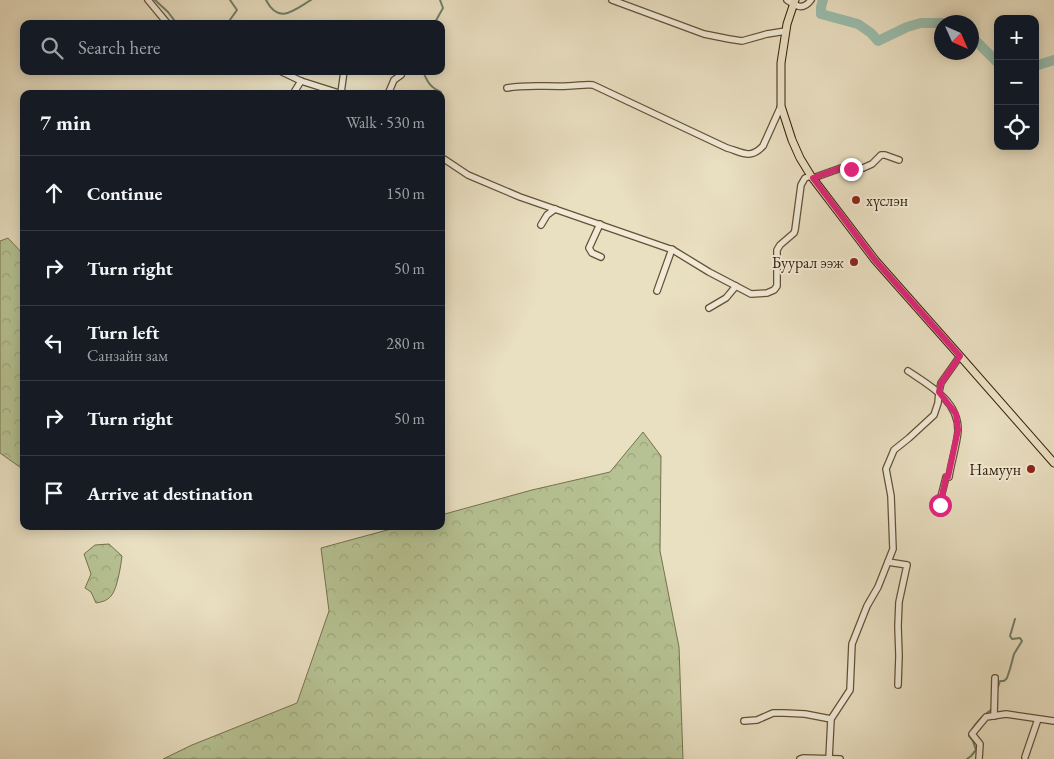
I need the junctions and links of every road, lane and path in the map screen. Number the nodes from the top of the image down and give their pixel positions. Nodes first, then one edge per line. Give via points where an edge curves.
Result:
1 (148, 0) edge
2 (612, 0) edge
3 (787, 0) edge
4 (811, 0) edge
5 (795, 2) edge
6 (165, 20) edge
7 (786, 31) junction
8 (289, 75) edge
9 (344, 75) edge
10 (401, 75) edge
11 (301, 80) junction
12 (507, 88) dead end
13 (295, 90) edge
14 (330, 90) edge
15 (342, 90) edge
16 (390, 90) edge
17 (781, 106) junction
18 (445, 160) edge
19 (898, 160) dead end
20 (812, 177) junction
21 (555, 209) junction
22 (600, 224) junction
23 (541, 225) dead end
24 (672, 249) junction
25 (601, 257) dead end
26 (736, 286) junction
27 (657, 291) dead end
28 (709, 308) dead end
29 (960, 356) junction
30 (908, 371) dead end
31 (939, 392) junction
32 (1054, 463) edge
33 (940, 505) dead end
34 (888, 562) junction
35 (995, 678) dead end
36 (898, 685) dead end
37 (994, 716) junction
38 (831, 719) junction
39 (1038, 719) junction
40 (744, 721) dead end
41 (1054, 721) edge
42 (1025, 757) dead end
43 (800, 759) edge
44 (829, 759) edge
45 (840, 759) edge
46 (979, 759) edge

1 - 6 street
2 - 7 street via 729,40 742,41
3 - 5 street
4 - 5 street via 802,7
5 - 7 main road
7 - 17 main road via 781,63
8 - 11 street
9 - 15 street
10 - 16 street via 394,80
11 - 13 street
11 - 14 street
12 - 17 street via 593,85 746,155 759,151 763,146
17 - 20 main road via 792,140
18 - 21 street via 468,175
19 - 20 street via 885,154 862,168 841,168
20 - 26 street via 805,178 801,185 794,233 777,250 777,286 767,293 752,294
20 - 29 main road via 875,260
21 - 22 street
21 - 23 street
22 - 24 street
22 - 25 street via 589,248
24 - 26 street
24 - 27 street
26 - 28 street via 726,298
29 - 31 street via 941,383
29 - 32 main road
30 - 31 street
31 - 33 street via 956,414 958,430
31 - 34 street via 934,415 894,450 886,469 891,496 893,549
34 - 36 street via 907,566 899,602
34 - 38 street via 852,644 850,690
35 - 37 street
37 - 39 street via 1006,714
37 - 46 street via 986,717 972,734 980,744
38 - 40 street via 784,713
38 - 44 street
39 - 41 street
39 - 42 street
43 - 44 street
44 - 45 street

